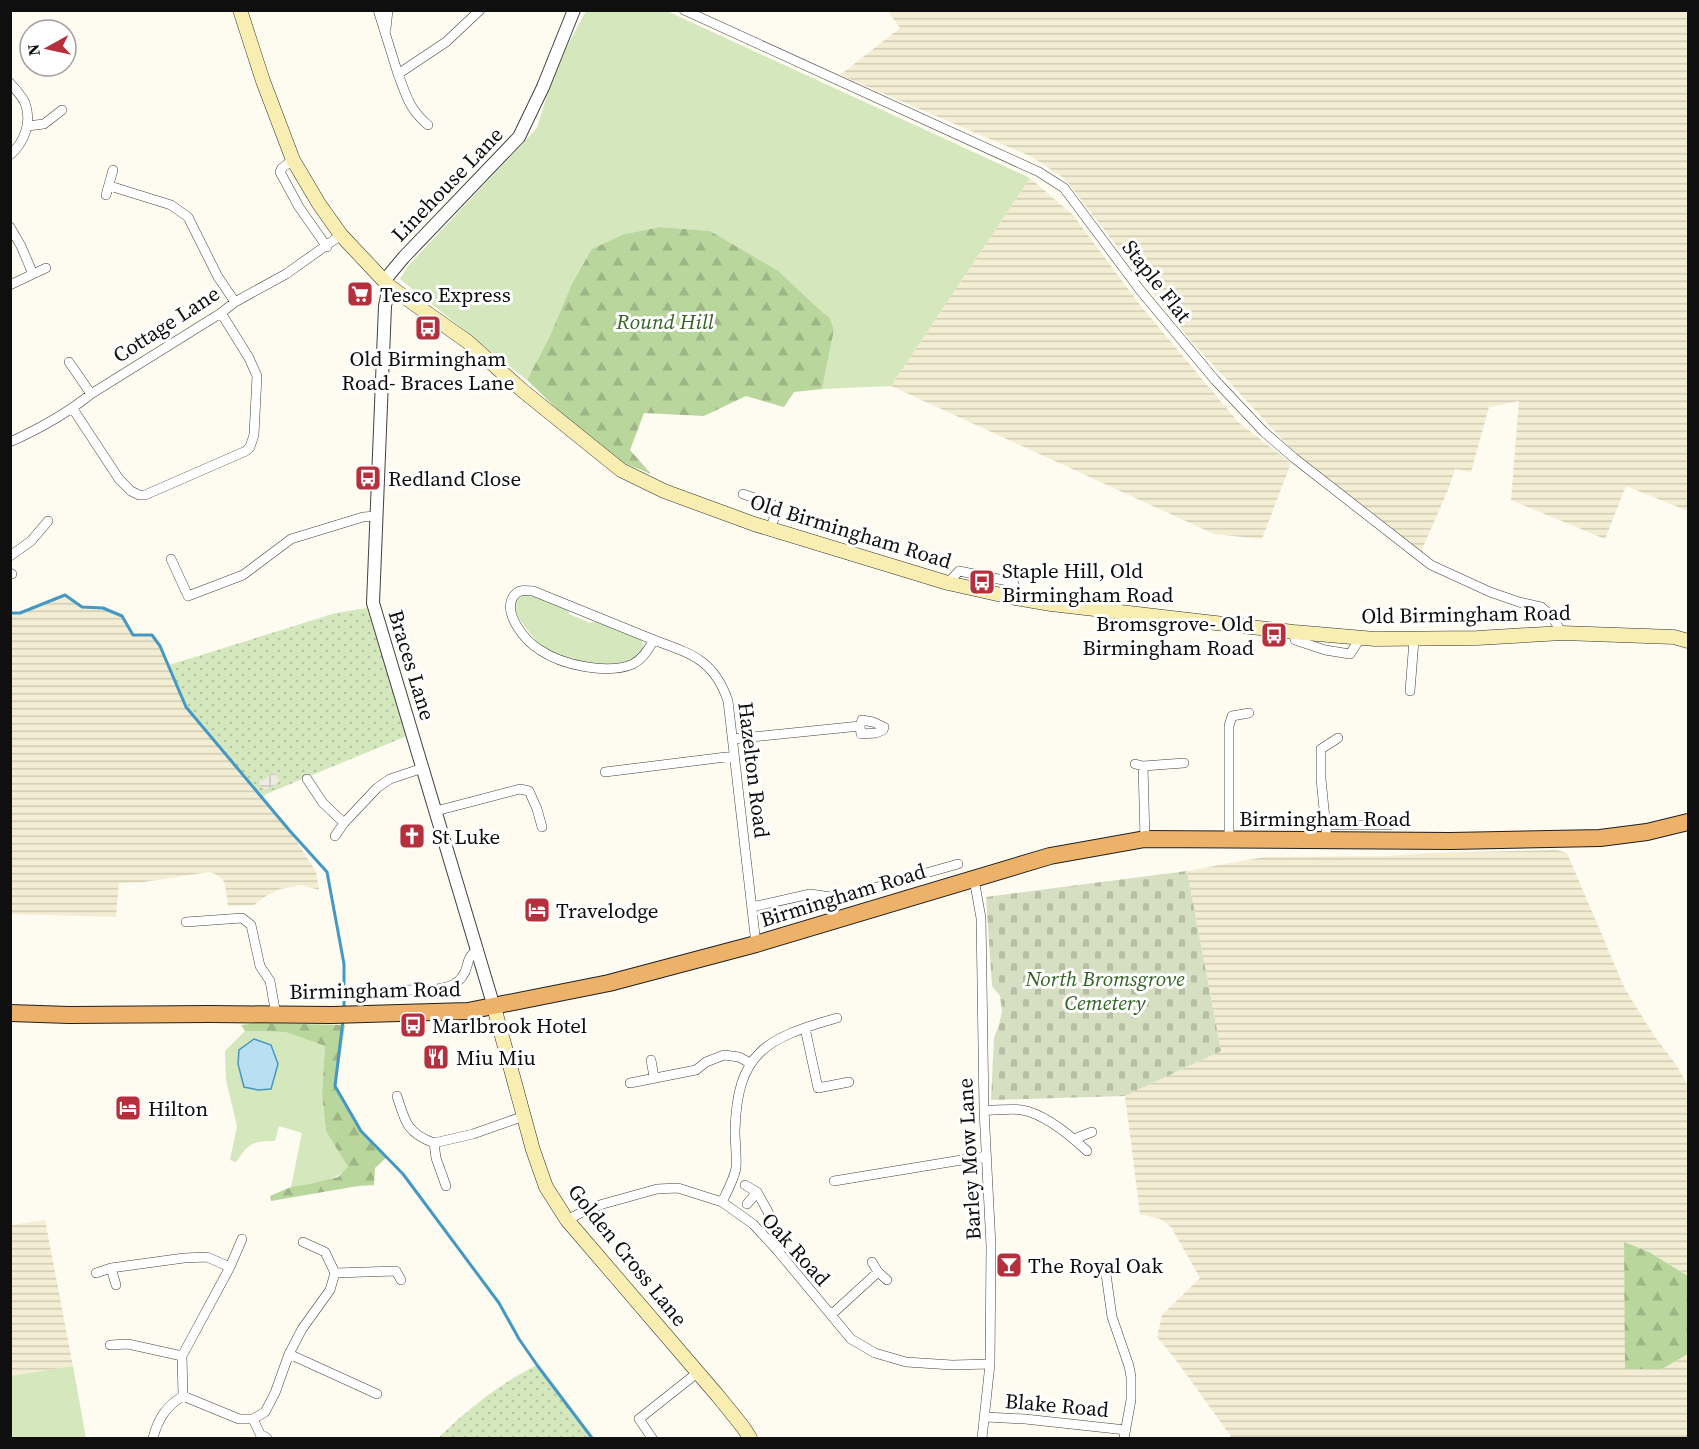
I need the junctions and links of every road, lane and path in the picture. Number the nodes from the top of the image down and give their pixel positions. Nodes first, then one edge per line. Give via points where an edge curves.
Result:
1 (240, 10) edge
2 (378, 10) edge
3 (388, 10) edge
4 (480, 10) edge
5 (574, 10) edge
6 (684, 10) edge
7 (386, 37) junction
8 (398, 74) junction
9 (10, 83) edge
10 (63, 110) dead end
11 (428, 125) dead end
12 (27, 126) junction
13 (10, 155) edge
14 (293, 160) junction
15 (113, 170) dead end
16 (10, 227) edge
17 (341, 235) junction
18 (327, 247) junction
19 (46, 268) dead end
20 (33, 274) junction
21 (386, 284) junction
22 (10, 285) edge
23 (234, 302) junction
24 (221, 313) junction
25 (69, 362) dead end
26 (91, 394) junction
27 (73, 409) junction
28 (10, 442) edge
29 (743, 494) dead end
30 (377, 516) junction
31 (48, 521) dead end
32 (770, 528) junction
33 (10, 556) edge
34 (171, 559) dead end
35 (1562, 633) junction
36 (654, 640) junction
37 (1414, 640) junction
38 (1689, 640) edge
39 (1410, 691) dead end
40 (1248, 713) dead end
41 (860, 726) dead end
42 (1338, 738) dead end
43 (733, 739) junction
44 (734, 756) junction
45 (1184, 764) dead end
46 (423, 768) junction
47 (605, 772) dead end
48 (307, 779) dead end
49 (436, 811) junction
50 (1689, 822) edge
51 (344, 823) junction
52 (1390, 825) dead end
53 (542, 827) dead end
54 (1327, 832) junction
55 (335, 837) dead end
56 (1145, 839) junction
57 (1230, 840) junction
58 (958, 864) dead end
59 (974, 879) junction
60 (752, 907) junction
61 (186, 921) dead end
62 (756, 944) junction
63 (478, 949) junction
64 (404, 990) dead end
65 (495, 1007) junction
66 (10, 1013) edge
67 (276, 1015) junction
68 (837, 1018) dead end
69 (805, 1028) junction
70 (651, 1060) dead end
71 (750, 1063) junction
72 (654, 1077) junction
73 (849, 1082) dead end
74 (630, 1083) dead end
75 (397, 1096) dead end
76 (984, 1110) junction
77 (524, 1116) junction
78 (1092, 1132) dead end
79 (1074, 1139) junction
80 (434, 1143) junction
81 (1087, 1151) dead end
82 (986, 1156) junction
83 (834, 1181) dead end
84 (744, 1185) dead end
85 (446, 1186) dead end
86 (757, 1192) junction
87 (723, 1202) junction
88 (747, 1204) dead end
89 (567, 1220) junction
90 (322, 1238) dead end
91 (243, 1239) dead end
92 (303, 1242) dead end
93 (315, 1247) junction
94 (777, 1250) junction
95 (398, 1260) dead end
96 (872, 1262) dead end
97 (230, 1267) junction
98 (111, 1268) junction
99 (878, 1272) junction
100 (96, 1273) dead end
101 (335, 1273) junction
102 (1106, 1274) dead end
103 (887, 1280) dead end
104 (116, 1285) dead end
105 (831, 1315) junction
106 (110, 1345) dead end
107 (289, 1354) junction
108 (182, 1356) junction
109 (990, 1364) junction
110 (697, 1372) junction
111 (377, 1394) dead end
112 (183, 1396) junction
113 (986, 1417) junction
114 (253, 1419) junction
115 (1125, 1434) edge
116 (153, 1438) edge
117 (267, 1438) edge
118 (652, 1438) edge
119 (750, 1438) edge
120 (982, 1438) edge

1 - 14 main road, Old Birmingham Road
2 - 7 street
3 - 7 street
4 - 8 street via 446,42
5 - 21 street, Linehouse Lane via 519,137 410,251
6 - 35 street, Staple Flat via 1052,179 1064,188 1140,290 1215,380 1293,458 1431,565 1490,592 1541,608 1551,615
7 - 8 street
8 - 11 street via 416,115
9 - 12 street via 25,102
10 - 12 street via 44,124
12 - 13 street via 24,138
14 - 17 main road, Old Birmingham Road
14 - 18 street via 280,172
15 - 23 street via 108,190 171,204 188,217
16 - 20 street
17 - 18 street, Cottage Lane
17 - 21 main road, Old Birmingham Road
18 - 23 street, Cottage Lane
19 - 20 street
20 - 22 street
21 - 30 street, Braces Lane
21 - 32 main road, Old Birmingham Road via 468,342 621,470 664,491
23 - 24 street, Cottage Lane
24 - 26 street, Cottage Lane
24 - 27 street via 257,376 254,435 246,451 139,495 119,479
25 - 26 street
26 - 27 street, Cottage Lane
27 - 28 street, Cottage Lane
29 - 32 street via 772,504 774,519
30 - 34 street via 291,539 243,575 188,596
30 - 46 street, Braces Lane via 373,603
31 - 33 street via 31,541
32 - 37 main road, Old Birmingham Road via 948,583 1015,598 1294,632
35 - 37 main road, Old Birmingham Road
35 - 38 main road, Old Birmingham Road
36 - 36 street, Hazelton Road via 644,656 632,664 592,669 539,650 521,632 510,603 518,591 533,591
36 - 43 street, Hazelton Road via 689,653 715,673 728,701
37 - 39 street
40 - 57 street via 1232,716 1229,726
41 - 43 street
42 - 54 street via 1321,749
43 - 44 street, Hazelton Road
44 - 47 street
44 - 60 street, Hazelton Road
45 - 56 street via 1139,765
46 - 49 street, Braces Lane
46 - 51 street via 390,779 377,788
48 - 51 street
49 - 53 street via 520,789 529,791
49 - 63 street, Braces Lane
50 - 54 highway, Birmingham Road via 1600,838 1450,841
51 - 55 street
52 - 54 street
54 - 57 highway, Birmingham Road
56 - 57 highway, Birmingham Road
56 - 59 highway, Birmingham Road via 1050,856
58 - 60 street via 838,898 810,894
59 - 62 highway, Birmingham Road
59 - 76 street, Barley Mow Lane via 981,918
60 - 62 street, Hazelton Road
61 - 67 street via 242,918 251,926 260,966 270,981
62 - 65 highway, Birmingham Road via 609,983
63 - 64 street, Birmingham Road via 469,956 464,976 455,984
63 - 65 street, Braces Lane
65 - 67 highway, Birmingham Road via 468,1011
65 - 77 main road, Golden Cross Lane
66 - 67 highway, Birmingham Road
68 - 69 street
69 - 71 street via 764,1048
69 - 73 street via 818,1088
70 - 72 street
71 - 72 street via 724,1055 696,1070
71 - 87 street via 738,1096 736,1170
72 - 74 street
75 - 80 street via 406,1123 420,1138
76 - 79 street via 1022,1110 1050,1122
76 - 82 street, Barley Mow Lane
77 - 80 street
77 - 89 main road, Golden Cross Lane via 546,1187
78 - 79 street
79 - 81 street
80 - 85 street
82 - 83 street
82 - 109 street, Barley Mow Lane via 991,1246
84 - 86 street
86 - 88 street
86 - 94 street via 777,1231
87 - 89 street, Oak Road via 678,1188 657,1189 603,1203
87 - 94 street, Oak Road via 753,1224
89 - 110 main road, Golden Cross Lane
90 - 93 street
91 - 97 street
92 - 93 street
93 - 101 street via 325,1252
94 - 105 street, Oak Road
95 - 101 street via 398,1275
96 - 99 street
97 - 98 street via 207,1257
97 - 108 street
98 - 100 street
98 - 104 street
99 - 103 street
99 - 105 street
101 - 107 street via 330,1290
102 - 115 street via 1112,1317 1131,1377
105 - 109 street, Oak Road via 851,1339 895,1360
106 - 108 street via 127,1340
107 - 111 street
107 - 114 street via 265,1412
108 - 112 street
109 - 113 street, Barley Mow Lane
110 - 118 street via 639,1419
110 - 119 main road, Golden Cross Lane
112 - 114 street via 239,1419
112 - 116 street via 163,1412
113 - 115 street, Blake Road
113 - 120 street, Barley Mow Lane
114 - 117 street

